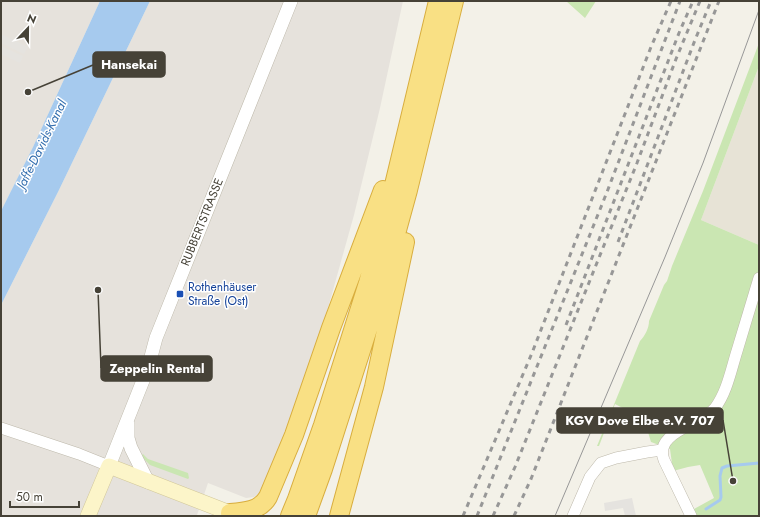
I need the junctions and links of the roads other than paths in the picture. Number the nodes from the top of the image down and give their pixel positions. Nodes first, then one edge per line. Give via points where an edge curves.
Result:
1 (291, 1) edge
2 (438, 1) edge
3 (454, 1) edge
4 (400, 156) junction
5 (408, 190) junction
6 (759, 278) edge
7 (128, 419) junction
8 (1, 428) edge
9 (662, 450) junction
10 (109, 466) junction
11 (148, 482) junction
12 (232, 515) edge
13 (88, 516) edge
14 (290, 516) edge
15 (306, 516) edge
16 (339, 516) edge
17 (573, 516) edge
18 (691, 516) edge

1 - 7 street, RUBBERTSTRASSE via 156,338 148,368
2 - 4 highway
3 - 5 highway
4 - 12 highway via 379,200 330,328 294,435 268,497 256,509
4 - 14 highway via 384,225 346,356
5 - 15 highway via 382,285
5 - 16 highway via 406,238 386,334
6 - 9 street via 729,380 718,403 710,412 669,437
7 - 10 street, RUBBERTSTRASSE
7 - 11 street via 131,448
8 - 10 street
9 - 17 street via 600,463 593,471
9 - 18 street via 664,460
10 - 11 main road
10 - 13 main road
11 - 12 main road

